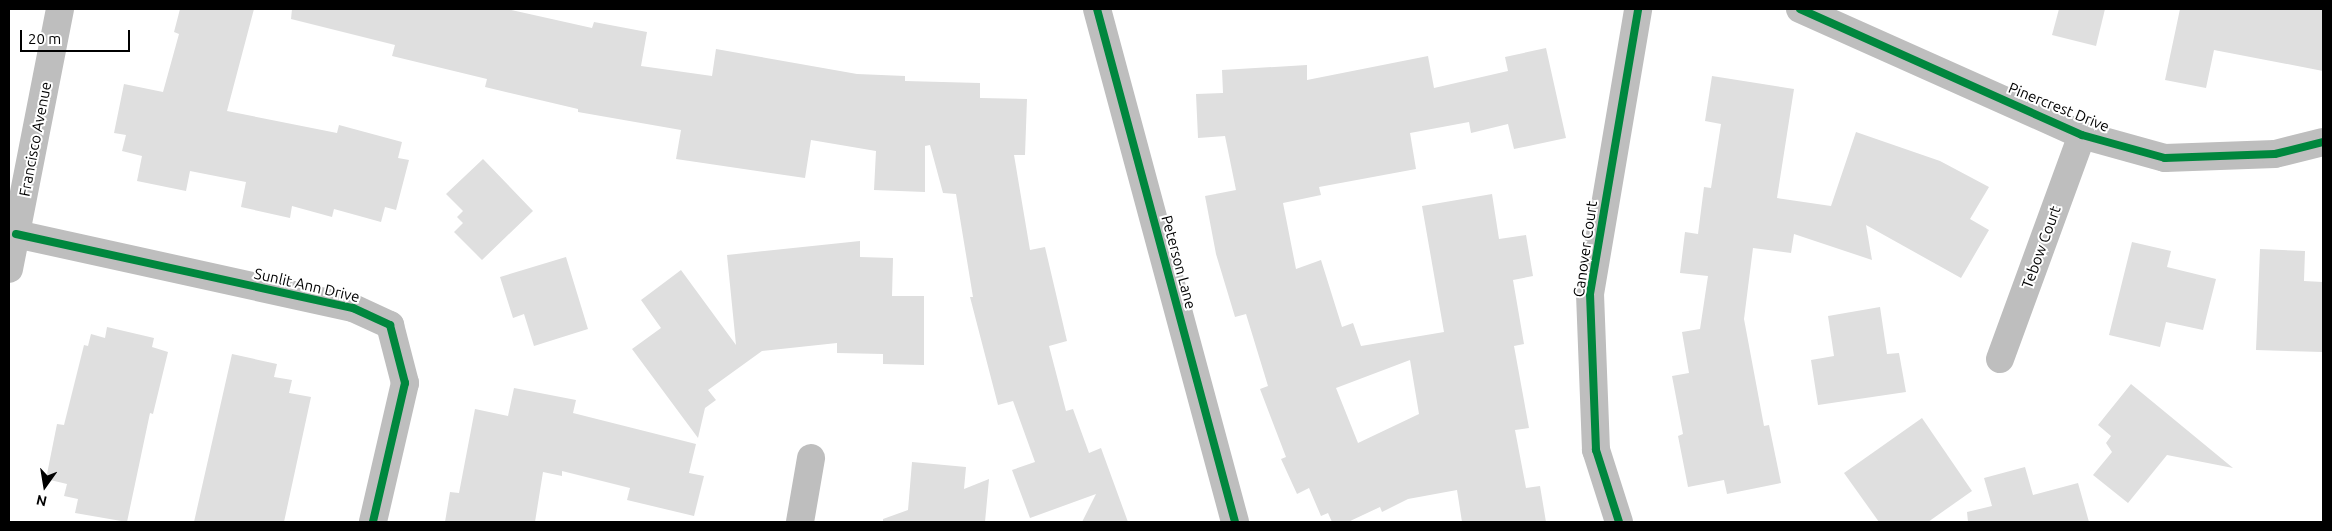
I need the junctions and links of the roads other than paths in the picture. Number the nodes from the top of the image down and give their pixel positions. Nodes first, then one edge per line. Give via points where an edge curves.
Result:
1 (60, 9) edge
2 (1097, 9) edge
3 (1638, 9) edge
4 (1800, 9) edge
5 (2082, 135) junction
6 (2323, 142) edge
7 (16, 234) junction
8 (9, 270) edge
9 (2000, 359) dead end
10 (811, 458) dead end
11 (373, 522) edge
12 (800, 522) edge
13 (1235, 522) edge
14 (1619, 522) edge

1 - 7 street, Francisco Avenue
2 - 13 street, Peterson Lane
3 - 14 street, Canover Court via 1590,294 1596,450
4 - 5 street, Pinercrest Drive
5 - 6 street, Pinercrest Drive via 2165,158 2275,154
5 - 9 street, Tebow Court
7 - 8 street, Francisco Avenue
7 - 11 street, Sunlit Ann Drive via 353,308 390,325 405,383
10 - 12 street

